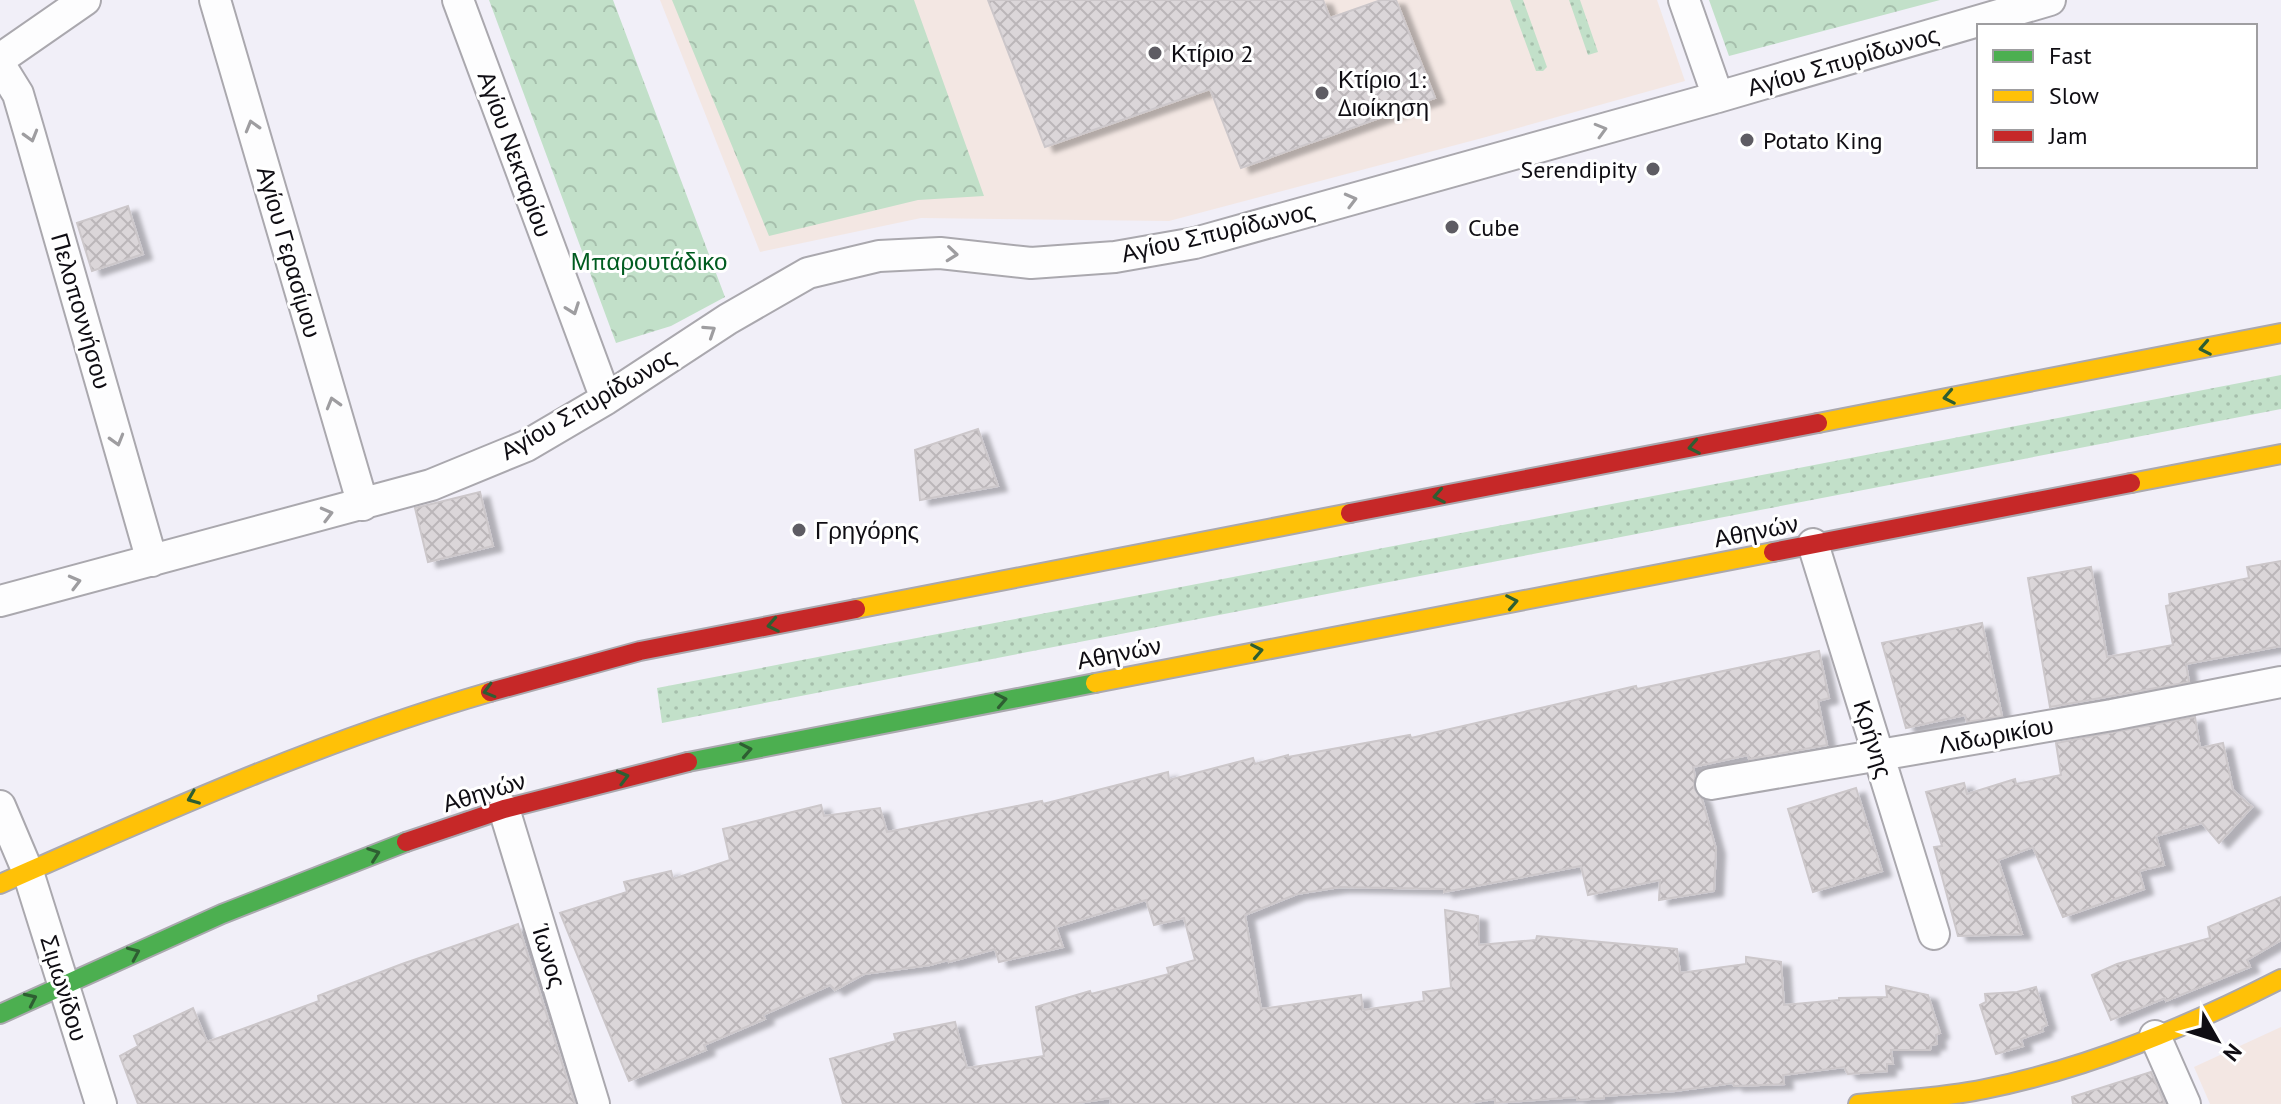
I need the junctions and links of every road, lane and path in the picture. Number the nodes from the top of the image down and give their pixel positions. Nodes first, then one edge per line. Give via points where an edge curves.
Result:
1 (85, 0) edge
2 (215, 0) edge
3 (458, 0) edge
4 (1684, 0) edge
5 (2037, 2) edge
6 (0, 59) edge
7 (0, 65) edge
8 (1718, 97) junction
9 (2281, 333) edge
10 (606, 399) junction
11 (2281, 454) edge
12 (363, 505) junction
13 (1813, 544) junction
14 (152, 561) junction
15 (0, 601) edge
16 (2281, 682) edge
17 (1877, 755) junction
18 (1711, 784) dead end
19 (0, 806) edge
20 (504, 809) junction
21 (28, 872) junction
22 (0, 884) edge
23 (1934, 934) dead end
24 (2281, 979) edge
25 (63, 984) junction
26 (0, 1014) edge
27 (2155, 1036) junction
28 (1987, 1096) edge
29 (101, 1104) edge
30 (594, 1104) edge
31 (1858, 1104) edge
32 (2185, 1104) edge

1 - 6 street
12 -> 2 street, Αγίου Γερασίμου
3 -> 10 street, Αγίου Νεκταρίου
4 - 8 street
5 - 8 street, Αγίου Σπυρίδωνος
7 -> 14 street, Πελοποννήσου via 18,94
10 -> 8 street, Αγίου Σπυρίδωνος via 808,273 879,256 940,253 1031,263 1115,257 1195,243
9 -> 21 main road via 640,651 482,693 330,744
10 - 12 street, Αγίου Σπυρίδωνος via 526,446 431,485
11 - 13 main road, Αθηνών
14 -> 12 street, Αγίου Σπυρίδωνος
13 - 17 street, Κρήνης
20 -> 13 main road, Αθηνών via 670,765
15 -> 14 street, Αγίου Σπυρίδωνος
16 - 17 street, Λιδωρικίου
17 - 18 street, Λιδωρικίου
17 - 23 street, Κρήνης
19 - 21 street, Σιμωνίδου
25 -> 20 main road, Αθηνών via 369,855
20 - 30 street, Ίωνος
21 - 22 main road
21 - 25 street, Σιμωνίδου
24 - 27 main road
26 -> 25 main road, Αθηνών
25 - 29 street, Σιμωνίδου
27 - 28 main road
27 - 32 street
28 - 31 main road

